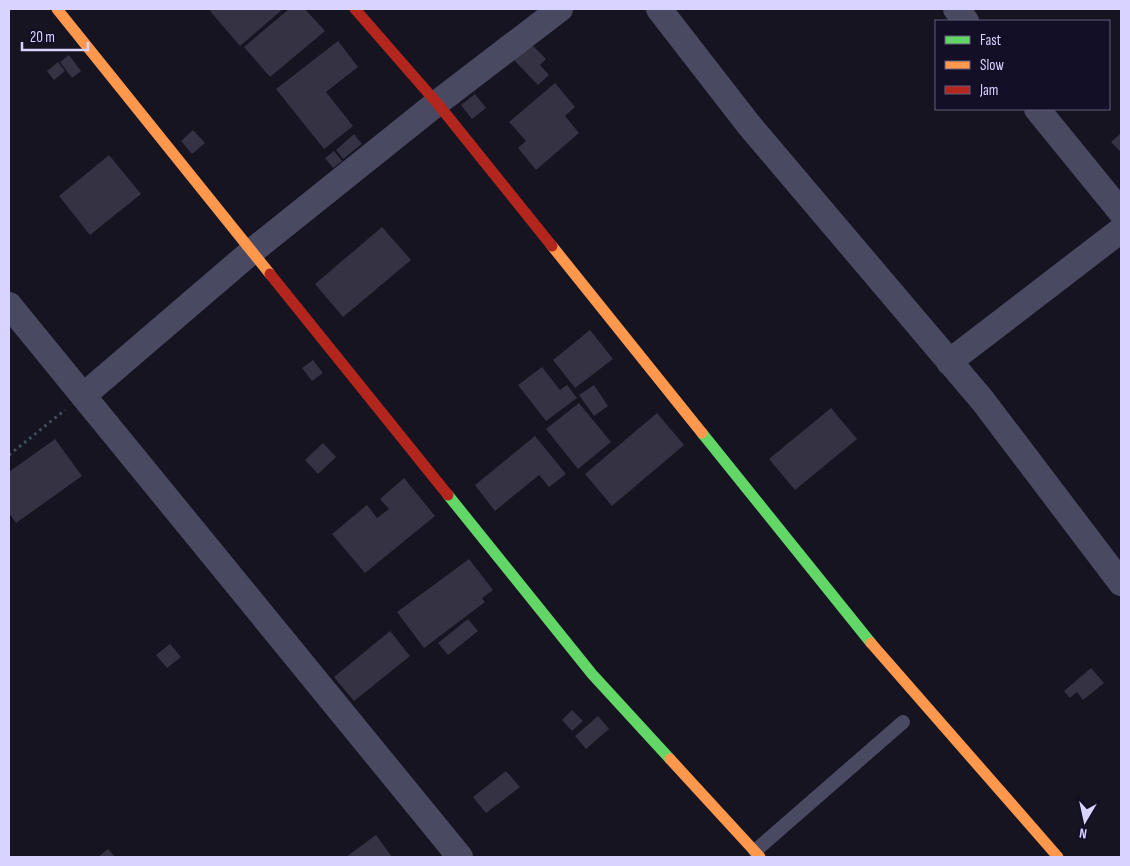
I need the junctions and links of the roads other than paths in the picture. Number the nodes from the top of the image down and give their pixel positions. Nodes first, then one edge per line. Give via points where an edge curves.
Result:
1 (57, 9) edge
2 (356, 9) edge
3 (560, 9) edge
4 (659, 9) edge
5 (956, 9) edge
6 (965, 20) edge
7 (438, 102) junction
8 (1038, 110) edge
9 (1121, 212) edge
10 (1121, 230) edge
11 (251, 252) junction
12 (9, 305) edge
13 (949, 362) junction
14 (83, 396) junction
15 (1121, 582) edge
16 (903, 722) dead end
17 (757, 854) edge
18 (460, 857) edge
19 (1058, 857) edge

1 - 11 street
2 - 7 street
3 - 7 street
4 - 13 street via 749,125
5 - 6 street
7 - 11 street
7 - 19 street via 879,653
8 - 9 street
10 - 13 street
11 - 14 street
11 - 17 street via 592,674
12 - 14 street
13 - 15 street via 983,401
14 - 18 street
16 - 17 lane

